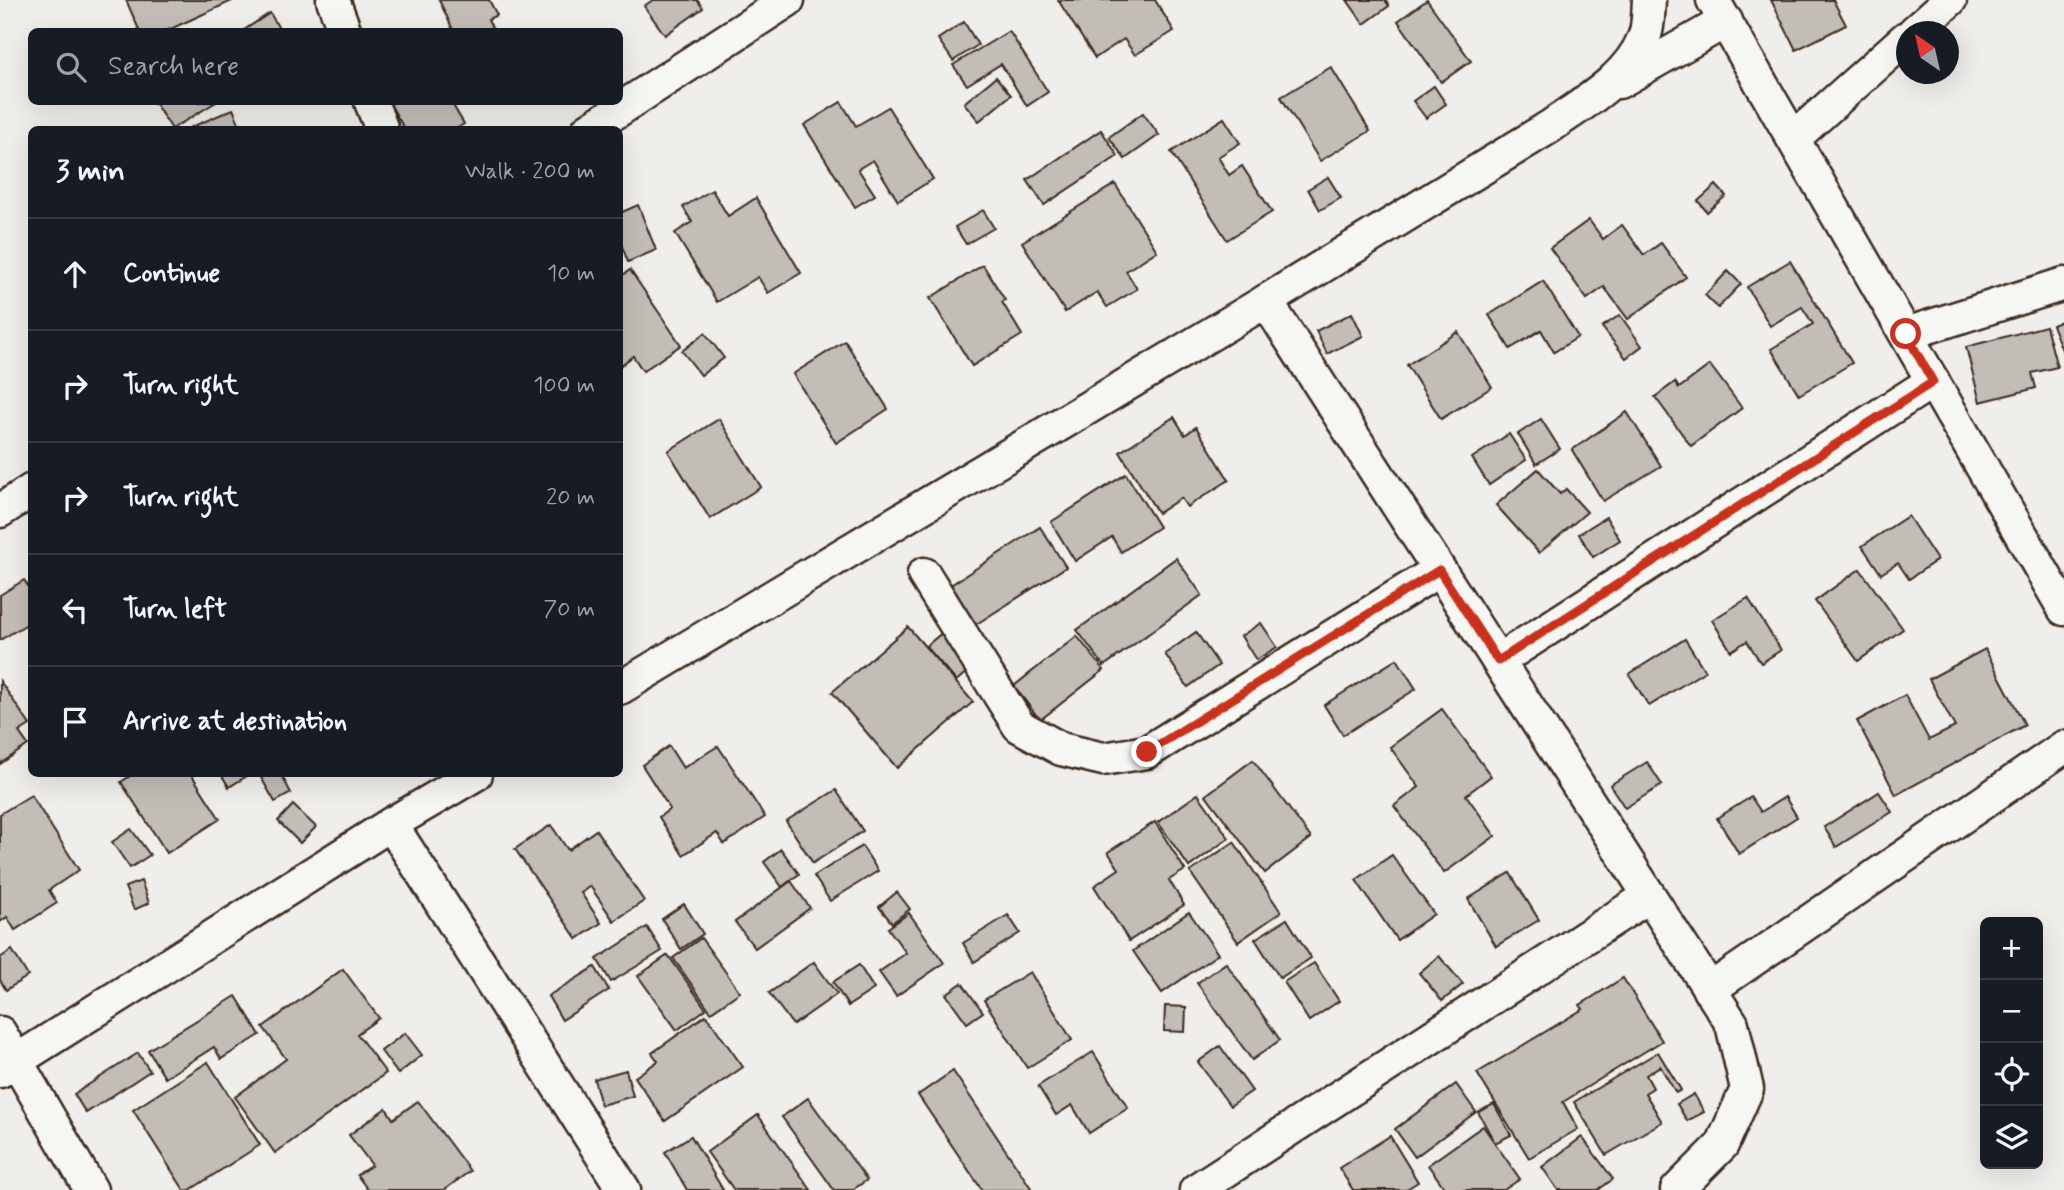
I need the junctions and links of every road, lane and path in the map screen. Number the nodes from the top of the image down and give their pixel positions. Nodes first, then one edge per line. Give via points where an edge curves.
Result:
1 (332, 0) edge
2 (1649, 0) edge
3 (1950, 0) edge
4 (782, 2) edge
5 (1720, 10) edge
6 (1926, 21) edge
7 (343, 28) edge
8 (1896, 47) edge
9 (1590, 99) junction
10 (372, 105) edge
11 (380, 126) edge
12 (594, 126) edge
13 (1794, 138) junction
14 (2064, 284) edge
15 (1266, 301) junction
16 (1906, 334) junction
17 (1933, 382) junction
18 (28, 493) edge
19 (0, 511) edge
20 (1439, 570) junction
21 (924, 574) dead end
22 (2064, 609) edge
23 (1498, 661) junction
24 (623, 686) edge
25 (2064, 747) edge
26 (471, 777) edge
27 (391, 824) junction
28 (1649, 896) junction
29 (1709, 990) junction
30 (0, 1033) edge
31 (8, 1067) edge
32 (91, 1190) edge
33 (624, 1190) edge
34 (1196, 1190) edge
35 (1677, 1190) edge

1 - 7 street
2 - 9 street via 1645,36 1639,47 1626,68
3 - 6 street
4 - 12 street
5 - 9 street
5 - 13 street
8 - 13 street
9 - 15 street
10 - 11 street
13 - 16 street
14 - 16 street
15 - 20 street
15 - 24 street
16 - 17 street
17 - 22 street
17 - 23 street
18 - 19 street
20 - 21 street via 1147,752 1103,759 1061,749 1019,726
20 - 23 street
23 - 28 street
25 - 29 street
26 - 27 street
27 - 31 street
27 - 33 street
28 - 29 street
28 - 34 street
29 - 35 street via 1732,1024 1746,1089 1722,1144
30 - 31 street
31 - 32 street

